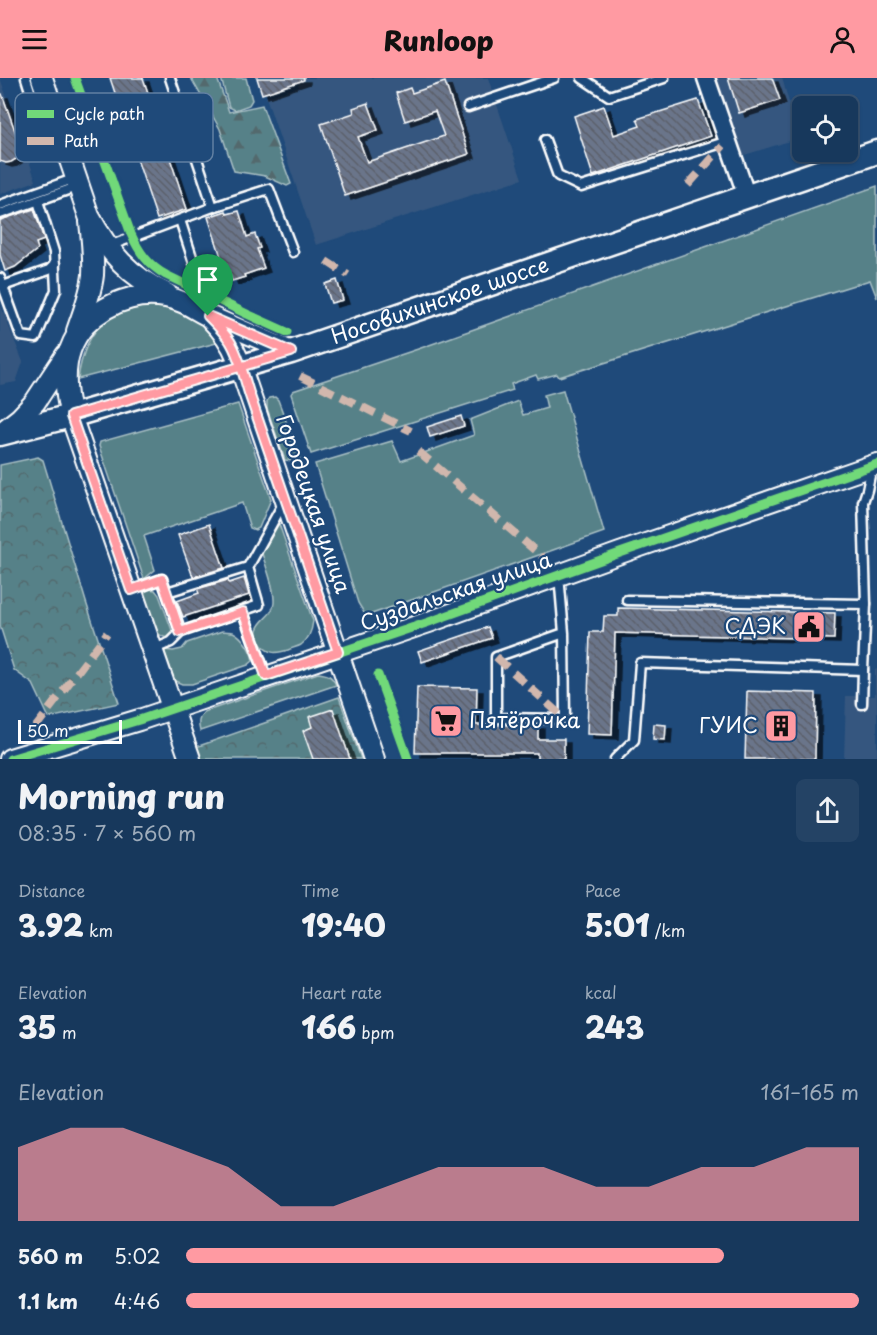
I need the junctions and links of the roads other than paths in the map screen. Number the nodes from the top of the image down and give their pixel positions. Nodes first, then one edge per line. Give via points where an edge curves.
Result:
1 (26, 78) edge
2 (42, 78) edge
3 (170, 78) edge
4 (554, 78) edge
5 (582, 78) edge
6 (664, 78) edge
7 (706, 78) edge
8 (31, 93) edge
9 (47, 93) edge
10 (175, 93) edge
11 (468, 106) dead end
12 (545, 140) dead end
13 (728, 141) junction
14 (877, 152) edge
15 (71, 162) edge
16 (198, 162) edge
17 (78, 182) junction
18 (747, 196) junction
19 (38, 201) junction
20 (0, 205) edge
21 (213, 207) junction
22 (0, 214) edge
23 (89, 216) junction
24 (180, 220) junction
25 (108, 246) junction
26 (293, 252) dead end
27 (194, 263) dead end
28 (55, 264) junction
29 (2, 282) edge
30 (181, 302) junction
31 (208, 316) junction
32 (73, 343) junction
33 (291, 352) junction
34 (241, 368) junction
35 (71, 416) junction
36 (0, 434) edge
37 (874, 464) edge
38 (285, 499) junction
39 (248, 567) junction
40 (559, 575) junction
41 (131, 590) junction
42 (167, 592) junction
43 (627, 600) dead end
44 (866, 604) junction
45 (243, 612) junction
46 (180, 632) junction
47 (564, 633) junction
48 (152, 650) junction
49 (338, 652) junction
50 (863, 670) junction
51 (266, 676) junction
52 (862, 704) dead end
53 (172, 708) junction
54 (10, 759) edge
55 (190, 759) edge
56 (374, 759) edge
57 (615, 759) edge

1 - 8 lane
2 - 9 street
3 - 10 lane
4 - 11 lane
5 - 6 lane via 609,96
7 - 13 street
12 - 13 lane via 558,176 581,187
13 - 18 street
14 - 18 main road, Носовихинское шоссе
15 - 17 street
16 - 21 lane
17 - 19 lane
17 - 20 lane
17 - 23 street
18 - 33 main road, Носовихинское шоссе
19 - 22 lane
19 - 28 lane
21 - 24 lane
21 - 26 lane via 269,189
23 - 25 street
23 - 32 street via 93,276
24 - 25 lane
24 - 27 lane
25 - 30 street via 138,278
28 - 29 lane via 49,270
28 - 29 lane via 56,290 36,338 21,336
30 - 31 street
30 - 32 street via 153,296 119,301 92,318
31 - 33 street
31 - 34 street, Городецкая улица via 231,343
32 - 35 street via 65,387
32 - 36 street via 35,402
33 - 34 main road, Носовихинское шоссе
34 - 35 main road, Носовихинское шоссе
34 - 38 street, Городецкая улица
35 - 36 main road, Носовихинское шоссе
35 - 41 street
37 - 40 street, Суздальская улица
37 - 44 lane via 863,502
38 - 39 lane
38 - 49 street, Городецкая улица
39 - 42 lane
39 - 45 lane via 259,605
40 - 47 lane
40 - 49 street, Суздальская улица
41 - 42 lane via 162,579
41 - 48 street
42 - 46 lane
43 - 44 lane
44 - 50 lane
45 - 46 lane
45 - 51 lane
46 - 48 lane via 171,642
47 - 47 lane via 496,657 496,718 565,719
48 - 53 street
49 - 51 street, Суздальская улица
49 - 56 street, Городецкая улица
50 - 52 lane
50 - 57 lane via 640,663 634,740
51 - 53 street, Суздальская улица
53 - 54 street, Суздальская улица
53 - 55 street

